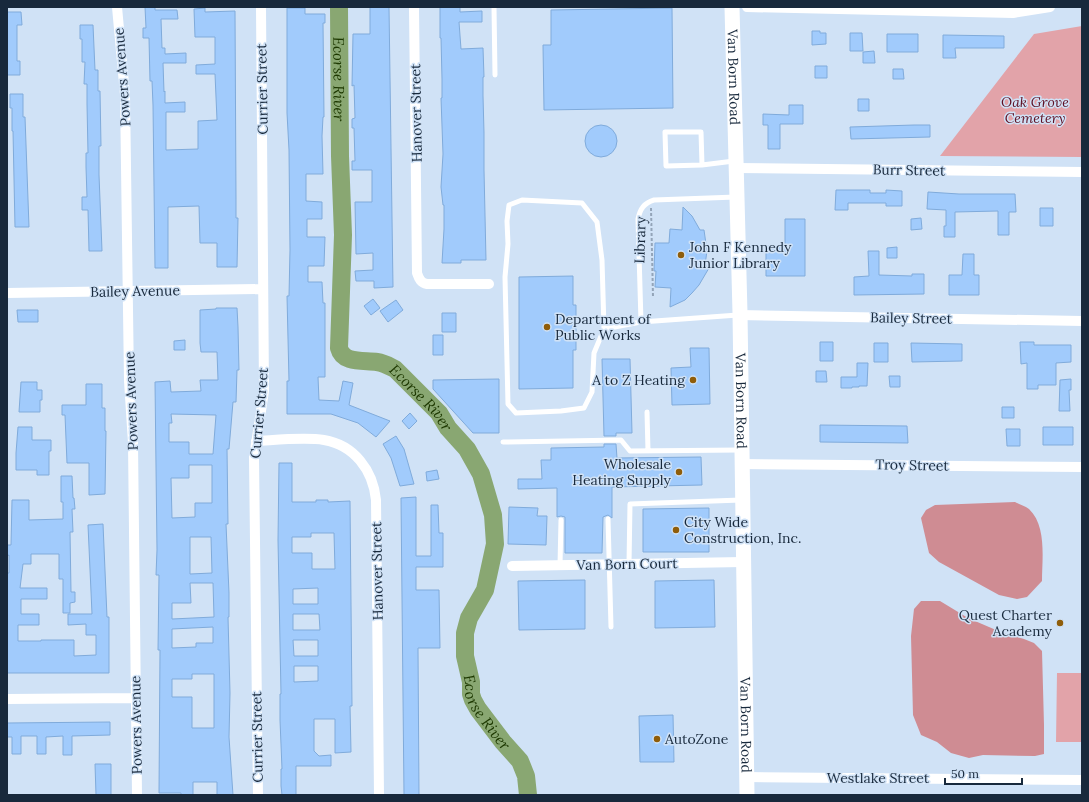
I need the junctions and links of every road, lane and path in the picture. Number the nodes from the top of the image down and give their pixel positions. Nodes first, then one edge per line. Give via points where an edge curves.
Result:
1 (117, 7) edge
2 (261, 7) edge
3 (414, 7) edge
4 (494, 7) edge
5 (732, 7) edge
6 (747, 7) edge
7 (1050, 7) edge
8 (801, 8) edge
9 (495, 75) dead end
10 (736, 164) junction
11 (702, 165) junction
12 (1082, 172) edge
13 (736, 197) junction
14 (653, 206) dead end
15 (489, 284) dead end
16 (264, 288) junction
17 (128, 291) junction
18 (7, 293) edge
19 (653, 297) dead end
20 (739, 315) junction
21 (1082, 321) edge
22 (641, 322) junction
23 (604, 329) junction
24 (647, 412) dead end
25 (256, 441) junction
26 (503, 442) dead end
27 (648, 451) junction
28 (741, 457) junction
29 (1082, 467) edge
30 (742, 500) junction
31 (608, 519) dead end
32 (561, 520) dead end
33 (743, 562) junction
34 (610, 564) junction
35 (629, 564) junction
36 (560, 565) junction
37 (512, 566) dead end
38 (611, 627) dead end
39 (136, 698) junction
40 (7, 699) edge
41 (747, 777) junction
42 (1082, 780) edge
43 (137, 795) edge
44 (258, 795) edge
45 (379, 795) edge
46 (747, 795) edge

1 - 17 street, Powers Avenue via 125,95
2 - 16 street, Currier Street
3 - 15 street, Hanover Street via 417,273 420,281 427,284
4 - 9 lane
5 - 10 main road, Van Born Road
6 - 8 street
7 - 8 street via 1013,13
10 - 11 lane
10 - 12 street, Burr Street
10 - 13 main road, Van Born Road
11 - 11 lane via 666,166 665,132 701,132
13 - 20 main road, Van Born Road
13 - 22 lane, Library via 654,200 646,203 638,219
14 - 19 path
16 - 17 street, Bailey Avenue
16 - 25 street, Currier Street via 264,391
17 - 18 street, Bailey Avenue
17 - 39 street, Powers Avenue via 133,443
20 - 21 street, Bailey Street
20 - 22 lane
20 - 28 main road, Van Born Road
22 - 23 lane
23 - 23 lane via 594,353 592,392 584,408 516,412 508,404 505,277 509,205 522,200 582,203 597,222 602,260
24 - 27 lane
25 - 44 street, Currier Street via 254,472
25 - 45 street, Hanover Street via 316,439 335,443 349,450 360,460 373,483 376,500
26 - 27 lane via 621,440 630,451
27 - 28 lane
28 - 29 street, Troy Street
28 - 30 main road, Van Born Road
30 - 33 main road, Van Born Road
30 - 35 lane via 630,504
31 - 34 lane
32 - 36 lane
33 - 35 street, Van Born Court
33 - 41 main road, Van Born Road
34 - 35 street, Van Born Court
34 - 36 street, Van Born Court
34 - 38 lane
36 - 37 street, Van Born Court
39 - 40 street
39 - 43 street, Powers Avenue
41 - 42 street, Westlake Street
41 - 46 main road, Van Born Road

